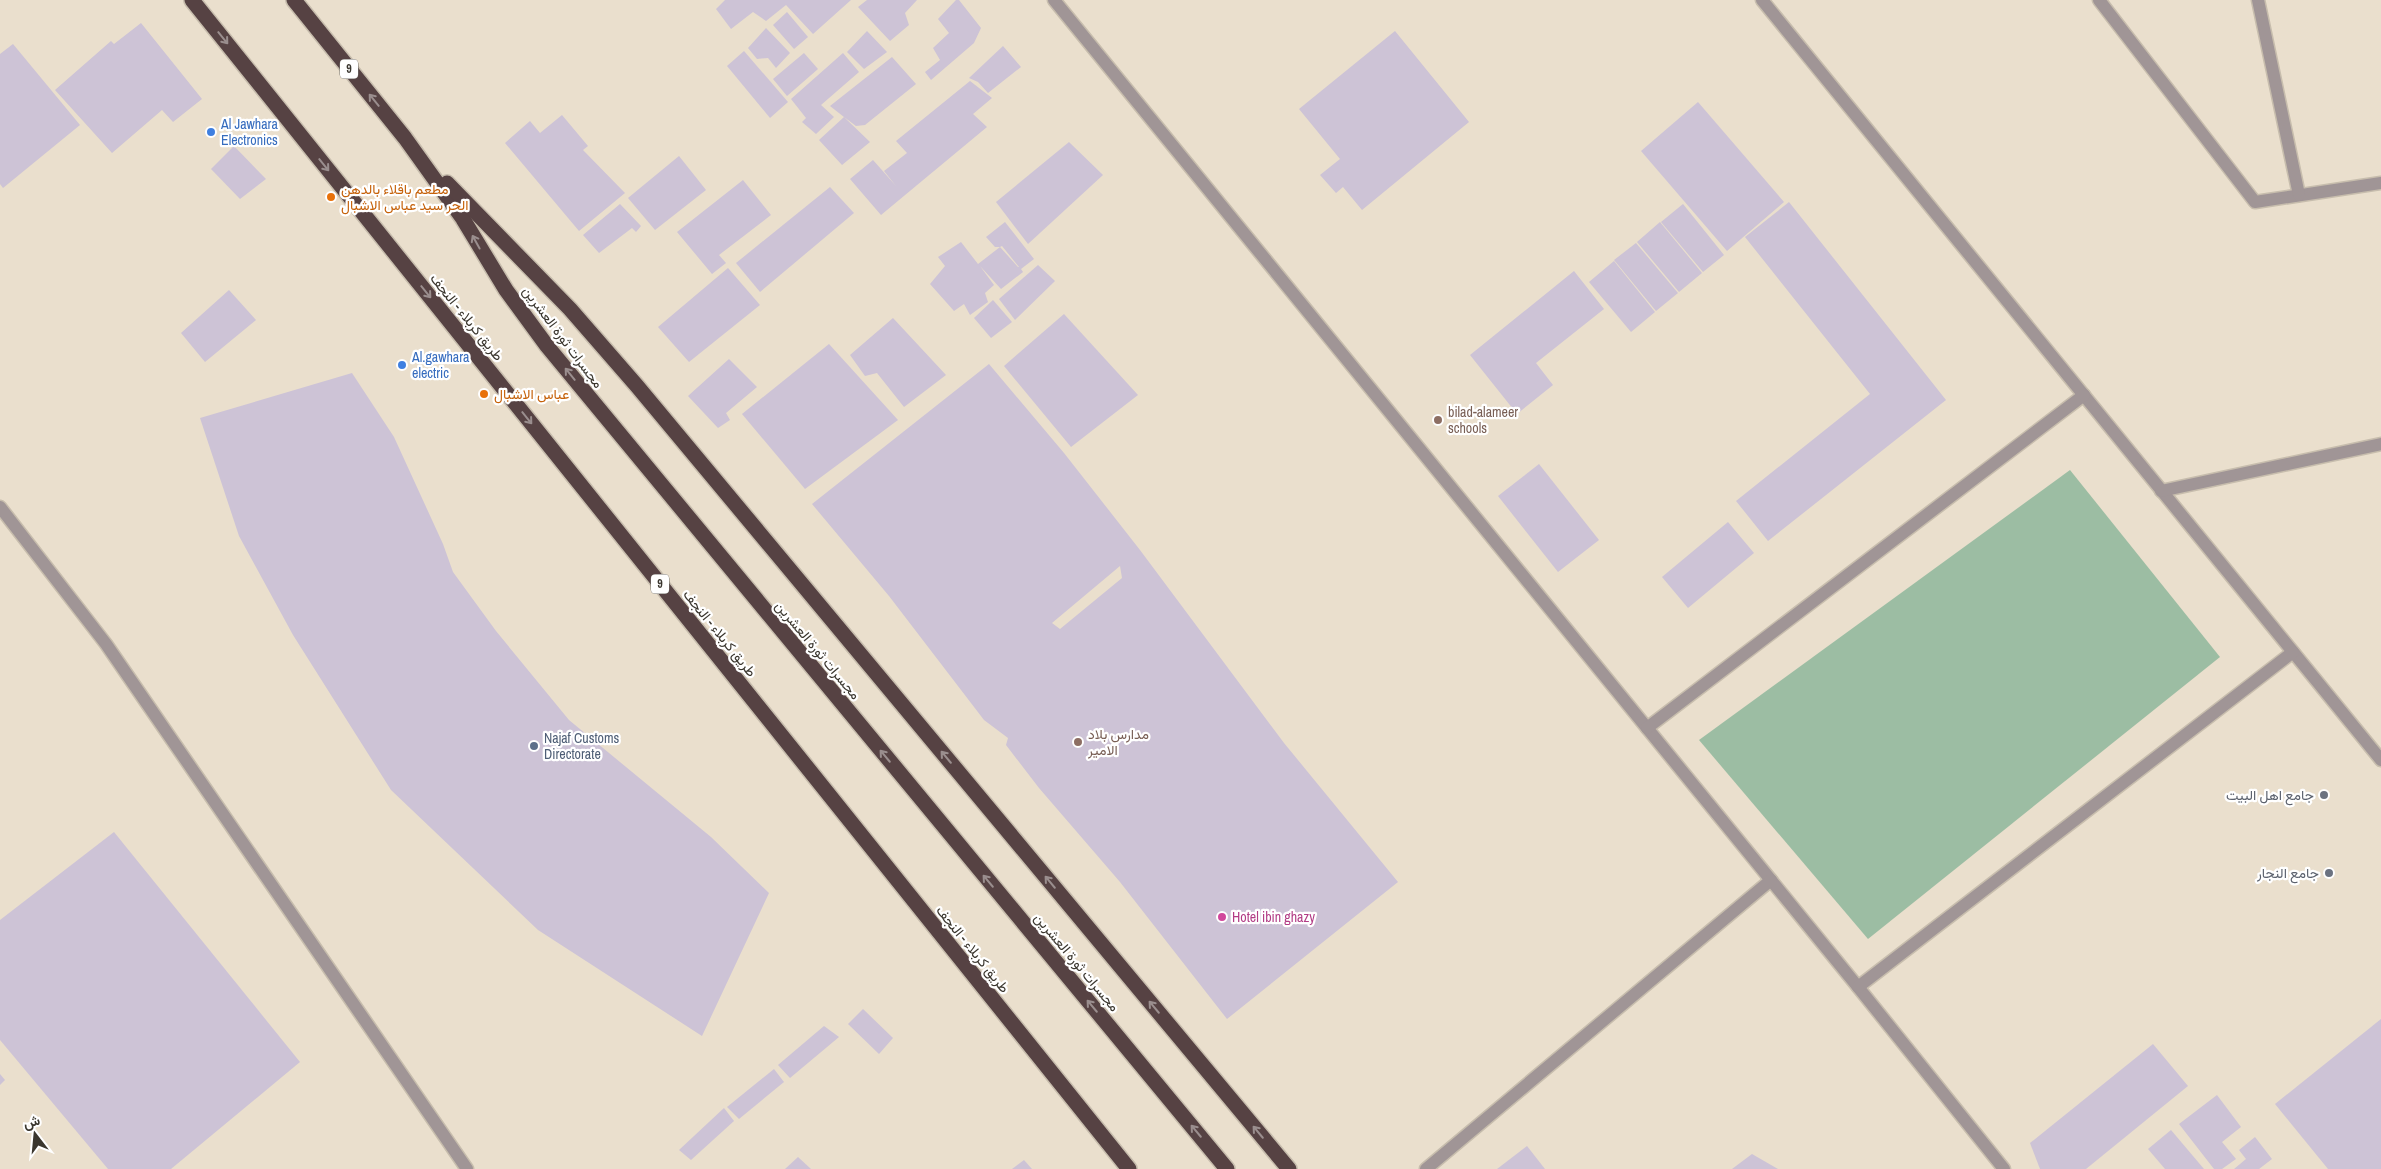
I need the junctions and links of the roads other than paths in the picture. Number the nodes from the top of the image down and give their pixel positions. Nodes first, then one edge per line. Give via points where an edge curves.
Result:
1 (192, 0) edge
2 (294, 0) edge
3 (1054, 0) edge
4 (1762, 0) edge
5 (2099, 0) edge
6 (2258, 0) edge
7 (405, 138) junction
8 (2381, 182) edge
9 (2299, 195) junction
10 (2084, 395) junction
11 (2381, 444) edge
12 (2161, 491) junction
13 (0, 507) edge
14 (2293, 652) junction
15 (1646, 728) junction
16 (2381, 760) edge
17 (1771, 880) junction
18 (1858, 987) junction
19 (467, 1169) edge
20 (1129, 1169) edge
21 (1227, 1169) edge
22 (1289, 1169) edge
23 (1426, 1169) edge
24 (2004, 1169) edge

1 -> 20 highway, طريق کربلاء - النجف / 9
7 -> 2 highway, 9
3 - 15 street
4 - 10 street
5 - 9 street via 2255,202
6 - 9 street
21 -> 7 highway, مجسرات ثورة العشرين / 9 via 600,412 512,298 462,218
22 -> 7 highway via 631,379 570,309
8 - 9 street
10 - 12 street
10 - 15 street
11 - 12 street
12 - 14 street
13 - 19 street via 106,644
14 - 16 street
14 - 18 street
15 - 17 street
17 - 18 street
17 - 23 street
18 - 24 street

